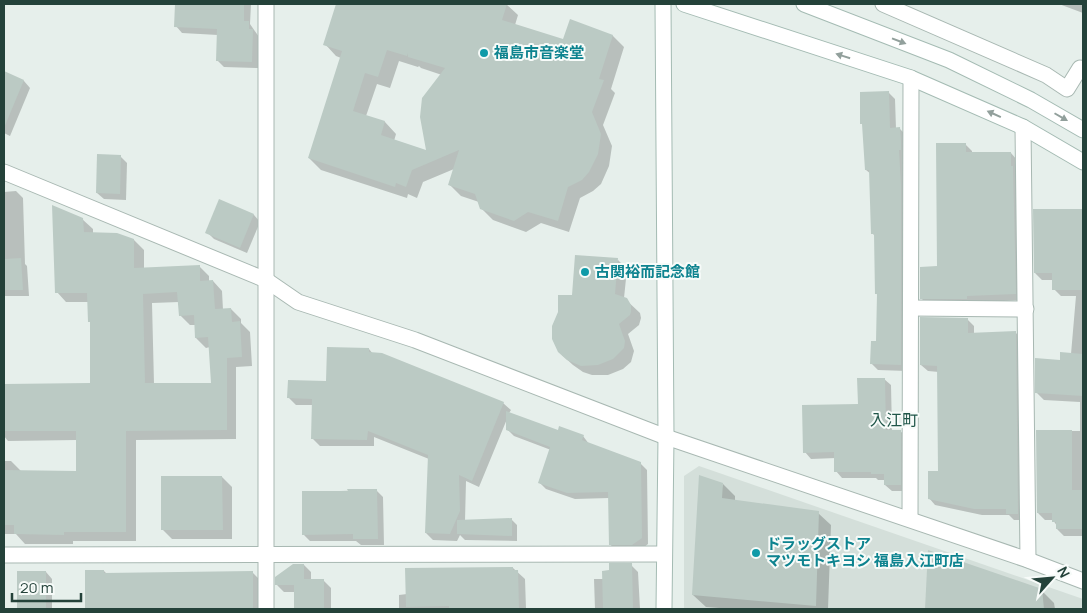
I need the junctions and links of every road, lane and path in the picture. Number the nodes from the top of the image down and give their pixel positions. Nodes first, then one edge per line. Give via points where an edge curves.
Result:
1 (266, 4) edge
2 (663, 4) edge
3 (684, 4) edge
4 (804, 4) edge
5 (883, 4) edge
6 (1083, 70) edge
7 (911, 78) junction
8 (1024, 127) junction
9 (1083, 130) edge
10 (1083, 162) edge
11 (4, 172) edge
12 (266, 280) junction
13 (911, 308) junction
14 (1026, 309) junction
15 (666, 436) junction
16 (910, 519) junction
17 (265, 554) junction
18 (664, 554) junction
19 (4, 555) edge
20 (1028, 560) junction
21 (1083, 581) edge
22 (266, 609) edge
23 (664, 609) edge

1 - 12 street
2 - 15 street
7 -> 3 street
4 -> 9 street via 949,60 1031,100
5 - 6 street via 1046,75 1067,89 1080,68
8 -> 7 street
7 - 13 street
8 - 10 street
8 - 14 street
11 - 12 street
12 - 15 street via 298,302 415,340
12 - 17 street
13 - 14 street
13 - 16 street
14 - 20 street
15 - 16 street
15 - 18 street
16 - 20 street
17 - 18 street
17 - 19 street
17 - 22 street
18 - 23 street
20 - 21 street

